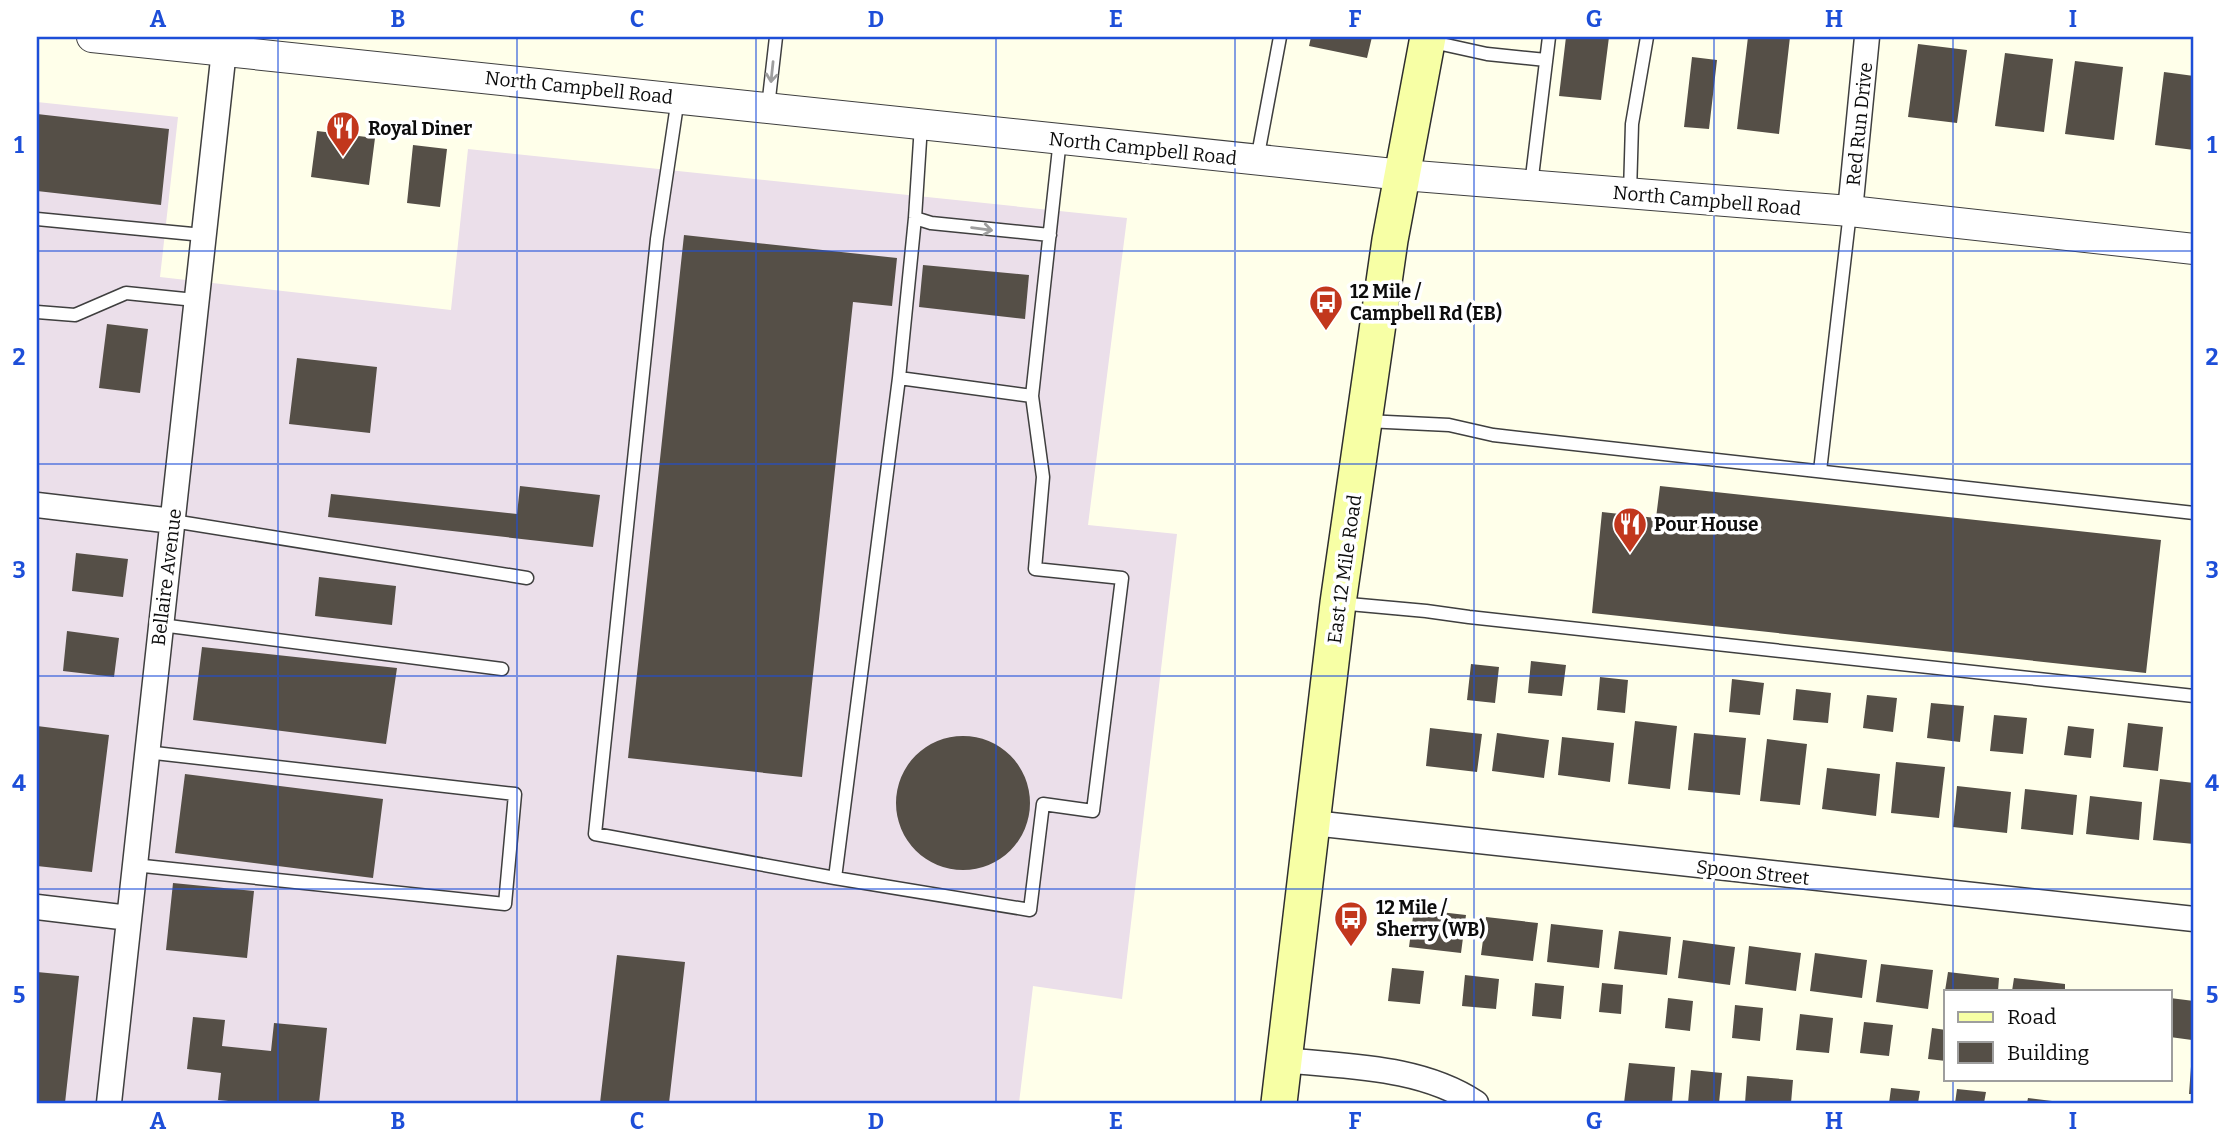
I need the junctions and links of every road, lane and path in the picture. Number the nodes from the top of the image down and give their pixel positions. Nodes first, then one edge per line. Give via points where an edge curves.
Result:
1 (92, 37) edge
2 (99, 37) edge
3 (776, 37) edge
4 (1280, 37) edge
5 (1549, 37) edge
6 (1647, 37) edge
7 (1867, 37) edge
8 (1428, 39) edge
9 (224, 50) junction
10 (1546, 60) junction
11 (678, 97) junction
12 (768, 107) junction
13 (921, 124) junction
14 (1060, 138) junction
15 (1257, 160) junction
16 (1403, 175) junction
17 (1531, 186) junction
18 (1630, 194) junction
19 (1850, 211) junction
20 (915, 218) junction
21 (37, 219) edge
22 (203, 235) junction
23 (1050, 235) junction
24 (2194, 249) edge
25 (195, 300) junction
26 (37, 312) edge
27 (900, 378) junction
28 (1032, 396) junction
29 (1365, 421) junction
30 (1820, 471) junction
31 (37, 505) edge
32 (2194, 513) edge
33 (173, 521) junction
34 (527, 578) dead end
35 (1338, 603) junction
36 (161, 625) junction
37 (502, 669) dead end
38 (2194, 695) edge
39 (146, 752) junction
40 (1313, 823) junction
41 (134, 865) junction
42 (835, 878) junction
43 (37, 907) edge
44 (129, 918) junction
45 (2194, 919) edge
46 (1284, 1060) junction
47 (108, 1103) edge
48 (1279, 1103) edge
49 (1476, 1103) edge

1 - 2 street, North Campbell Road
2 - 9 street, North Campbell Road
3 -> 12 lane
4 - 15 lane
5 - 10 lane
6 - 18 lane via 1632,124
7 - 19 street, Red Run Drive
8 - 10 lane via 1487,54
8 - 16 main road, East 12 Mile Road
9 - 11 street, North Campbell Road
9 - 22 street, Bellaire Avenue
10 - 17 lane
11 - 12 street, North Campbell Road
11 - 42 lane via 657,239 595,834
12 - 13 street, North Campbell Road
13 - 14 street, North Campbell Road
13 - 20 lane
14 - 15 street, North Campbell Road
14 - 23 lane
15 - 16 street, North Campbell Road
16 - 17 street, North Campbell Road
16 - 29 main road, East 12 Mile Road
17 - 18 street, North Campbell Road
18 - 19 street, North Campbell Road
19 - 24 street, North Campbell Road
19 - 30 lane
20 -> 23 lane
20 - 27 lane
21 - 22 lane
22 - 25 street, Bellaire Avenue
23 - 28 lane
25 - 26 lane via 126,293 75,315
25 - 33 street, Bellaire Avenue
27 - 28 lane
27 - 42 lane
28 - 42 lane via 1043,477 1035,569 1122,578 1093,811 1043,804 1030,910
29 - 30 lane via 1449,425 1493,435
29 - 35 main road, East 12 Mile Road
30 - 32 lane
31 - 33 street
33 - 34 lane
33 - 36 street, Bellaire Avenue
35 - 38 lane
35 - 40 main road, East 12 Mile Road
36 - 37 lane
36 - 39 street, Bellaire Avenue
39 - 41 street, Bellaire Avenue
39 - 41 lane via 515,794 505,904
40 - 45 street, Spoon Street
40 - 46 main road, East 12 Mile Road
41 - 44 street, Bellaire Avenue
43 - 44 street
44 - 47 street, Bellaire Avenue
46 - 48 main road, East 12 Mile Road
46 - 49 street via 1429,1080

